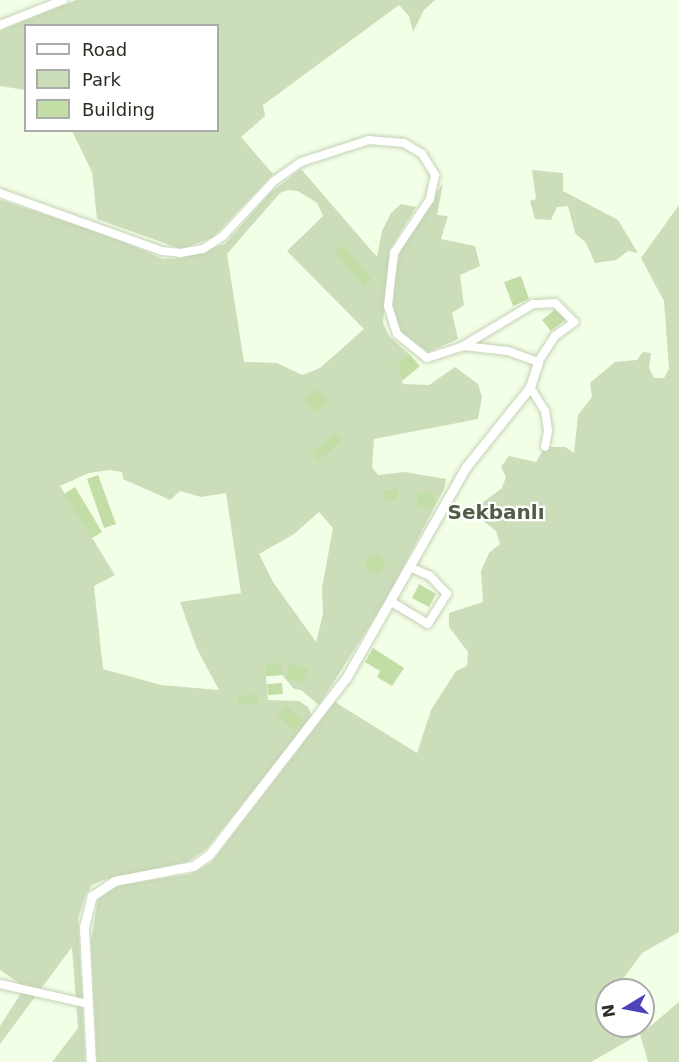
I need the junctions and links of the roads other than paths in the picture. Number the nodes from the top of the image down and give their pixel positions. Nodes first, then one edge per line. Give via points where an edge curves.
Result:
1 (63, 0) edge
2 (0, 25) edge
3 (0, 193) edge
4 (463, 346) junction
5 (538, 362) junction
6 (530, 387) junction
7 (545, 447) dead end
8 (410, 567) junction
9 (390, 601) junction
10 (0, 984) edge
11 (88, 1004) junction
12 (92, 1062) edge

1 - 2 street
3 - 4 street via 162,251 180,253 202,249 223,236 274,181 301,162 369,140 404,143 428,160 434,184 430,199 394,253 388,306 391,323 422,357 431,358
4 - 5 street via 508,351
4 - 5 street via 524,307 555,303 574,322 555,336
5 - 6 street
6 - 7 street via 545,411
6 - 8 street via 466,467
8 - 9 street
8 - 9 street via 430,576 447,594 428,624
9 - 11 street via 324,710 205,860 193,867 114,881 92,896 84,927
10 - 11 street
11 - 12 street

